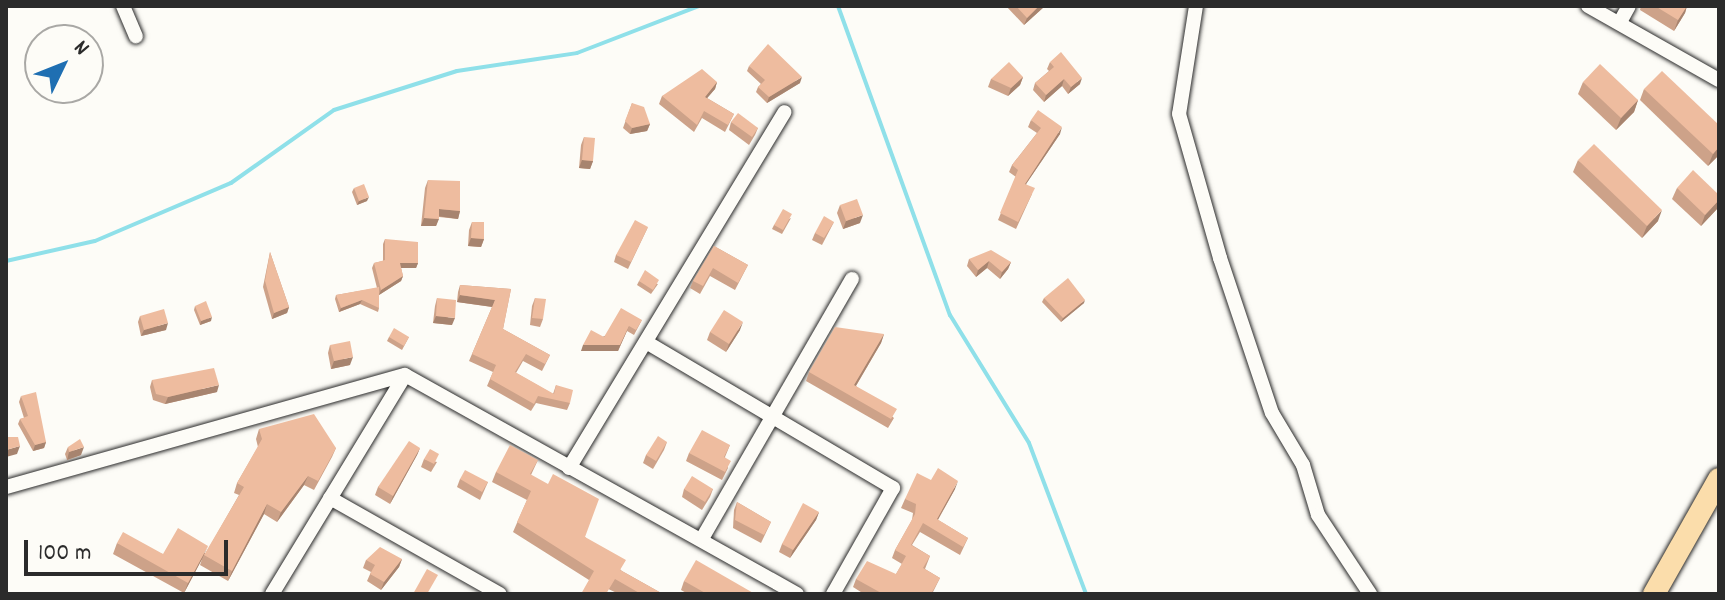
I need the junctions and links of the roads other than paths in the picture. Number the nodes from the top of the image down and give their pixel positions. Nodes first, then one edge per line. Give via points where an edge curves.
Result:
1 (123, 6) edge
2 (1196, 6) edge
3 (1588, 6) edge
4 (1629, 6) edge
5 (1620, 22) junction
6 (136, 36) dead end
7 (1719, 80) edge
8 (785, 112) dead end
9 (852, 279) dead end
10 (646, 342) junction
11 (405, 375) junction
12 (773, 417) junction
13 (569, 468) junction
14 (1719, 479) edge
15 (6, 487) edge
16 (330, 498) junction
17 (703, 537) junction
18 (272, 594) edge
19 (500, 594) edge
20 (797, 594) edge
21 (833, 594) edge
22 (1370, 594) edge
23 (1654, 594) edge

1 - 6 street
2 - 22 street via 1179,114 1220,258 1272,413 1303,465 1318,515
3 - 5 street
4 - 5 street
5 - 7 street
8 - 10 street
9 - 12 street
10 - 12 street
10 - 13 street
11 - 13 street
11 - 15 street
11 - 16 street
12 - 17 street
12 - 21 street via 893,488
13 - 17 street
14 - 23 main road
16 - 18 street
16 - 19 street
17 - 20 street

